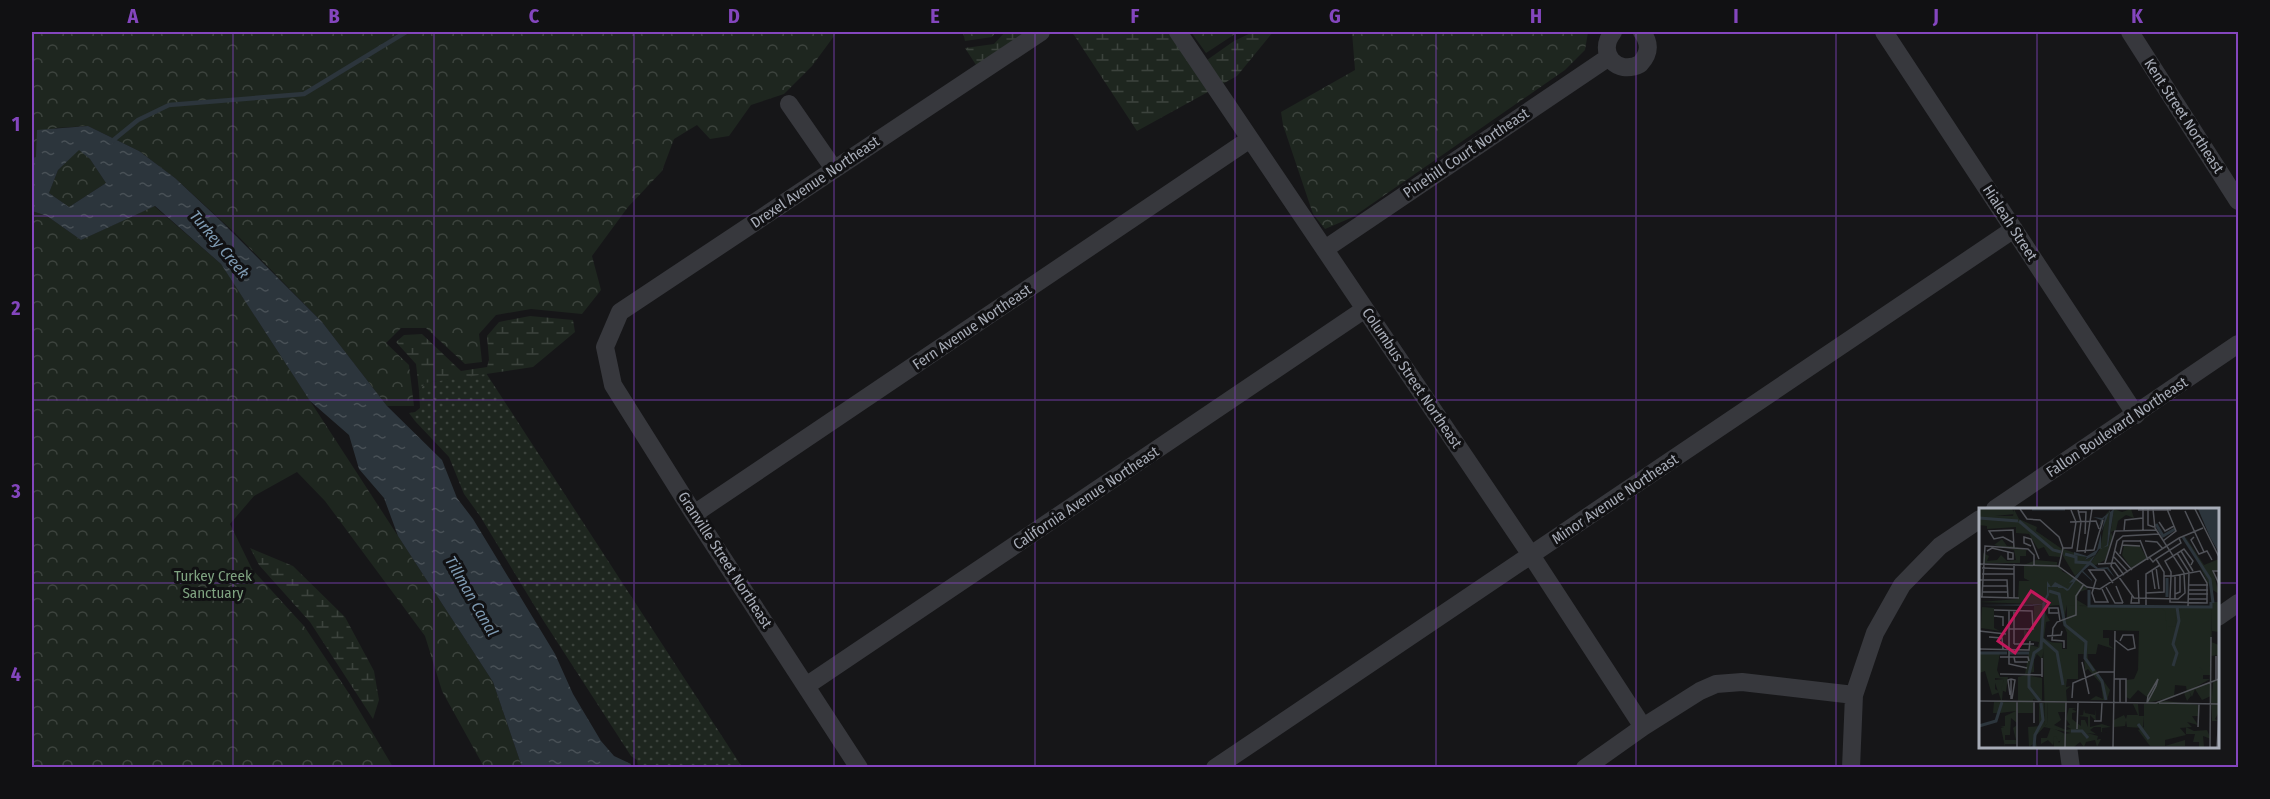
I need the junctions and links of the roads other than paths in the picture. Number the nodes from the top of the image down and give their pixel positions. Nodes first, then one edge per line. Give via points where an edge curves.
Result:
1 (1041, 32) edge
2 (1178, 32) edge
3 (1613, 32) edge
4 (1642, 32) edge
5 (1884, 32) edge
6 (2130, 32) edge
7 (1609, 57) junction
8 (789, 104) dead end
9 (1250, 139) junction
10 (834, 169) junction
11 (2238, 201) edge
12 (2014, 229) junction
13 (1325, 249) junction
14 (1365, 309) junction
15 (2238, 344) edge
16 (605, 347) joint
17 (2136, 415) junction
18 (1998, 508) edge
19 (694, 514) junction
20 (1979, 520) edge
21 (1531, 555) junction
22 (2238, 603) edge
23 (2219, 616) edge
24 (806, 686) junction
25 (1854, 695) junction
26 (1643, 727) junction
27 (2068, 748) edge
28 (859, 768) edge
29 (1215, 768) edge
30 (1585, 768) edge
31 (1851, 768) edge
32 (2071, 768) edge

1 - 10 street, Drexel Avenue Northeast
2 - 9 street, Columbus Street Northeast
3 - 7 street via 1606,44
4 - 7 street via 1648,52 1641,64 1627,68
5 - 12 street, Hialeah Street
6 - 11 street, Kent Street Northeast
7 - 13 street, Pinehill Court Northeast
8 - 10 street
9 - 13 street, Columbus Street Northeast
9 - 19 street, Fern Avenue Northeast
10 - 16 street, Drexel Avenue Northeast via 620,312
12 - 17 street, Hialeah Street
12 - 21 street, Minor Avenue Northeast
13 - 14 street, Columbus Street Northeast
14 - 21 street, Columbus Street Northeast
14 - 24 street, California Avenue Northeast
15 - 17 street, Fallon Boulevard Northeast
16 - 19 street, Granville Street Northeast via 613,385
17 - 18 street, Fallon Boulevard Northeast
19 - 24 street, Granville Street Northeast
20 - 25 street via 1940,546 1902,585 1875,633
21 - 26 street, Columbus Street Northeast
21 - 29 street, Minor Avenue Northeast
22 - 23 street
24 - 28 street, Granville Street Northeast
25 - 26 street via 1742,682 1716,684
25 - 31 street
26 - 30 street
27 - 32 street

